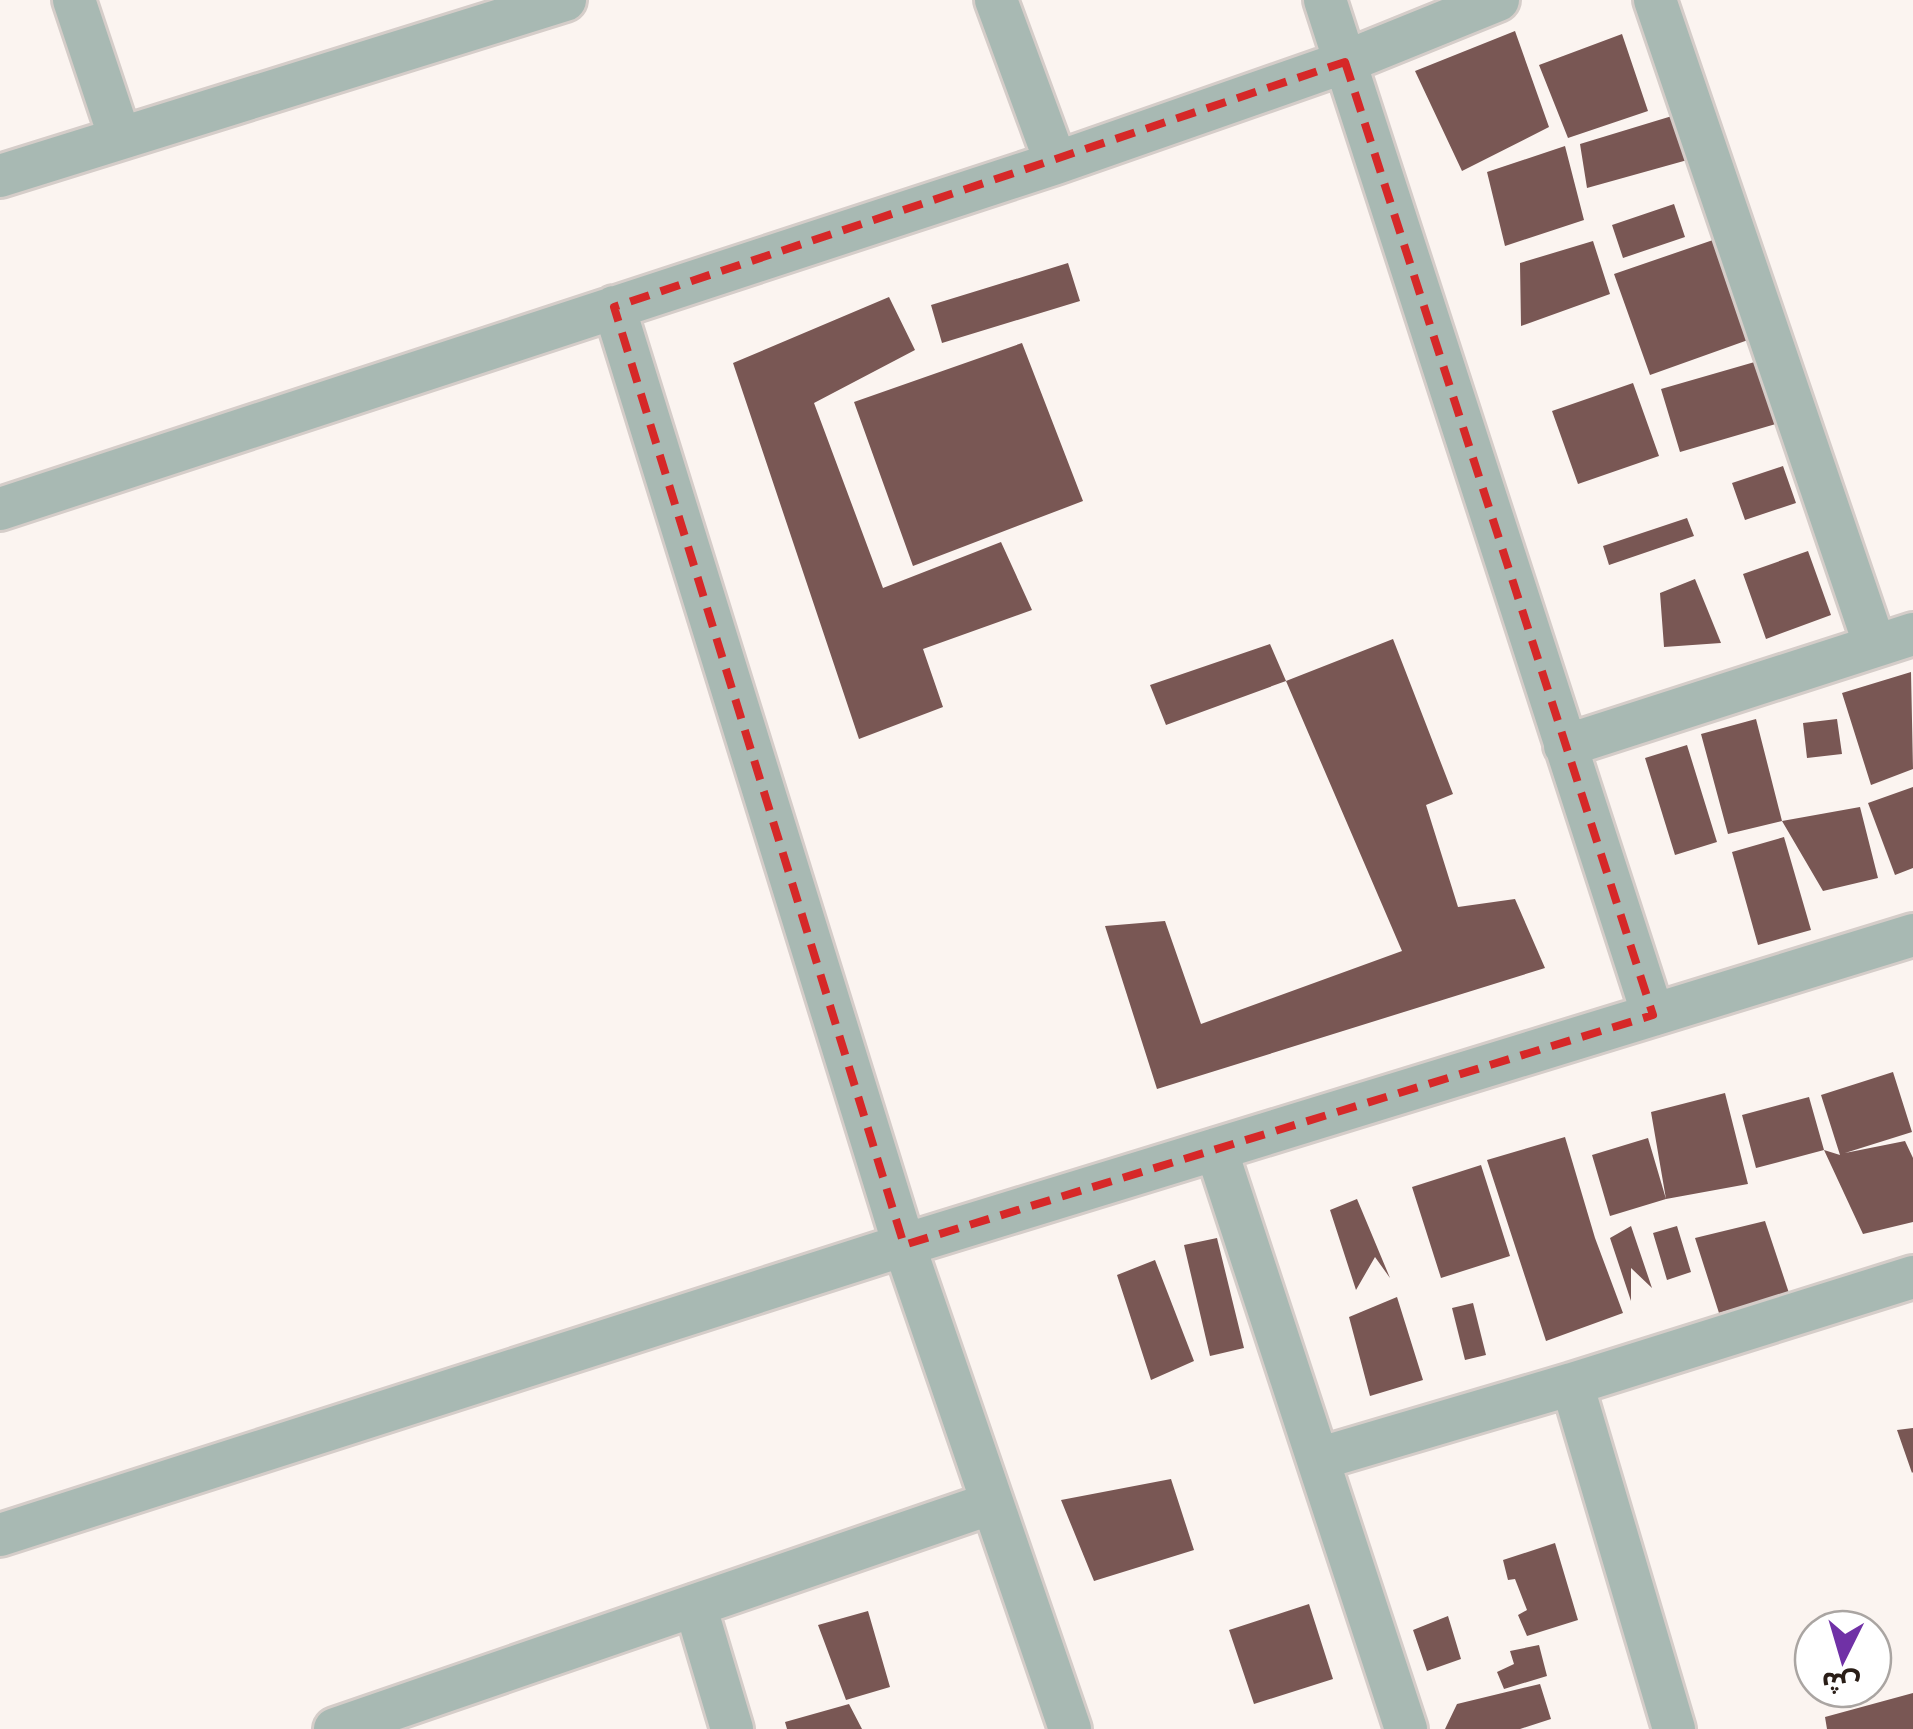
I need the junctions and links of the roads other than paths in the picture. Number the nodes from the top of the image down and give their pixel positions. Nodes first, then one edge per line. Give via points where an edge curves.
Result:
1 (74, 0) edge
2 (565, 0) edge
3 (996, 0) edge
4 (1325, 0) edge
5 (1498, 0) edge
6 (1655, 0) edge
7 (1345, 62) junction
8 (120, 138) junction
9 (1056, 162) junction
10 (0, 176) edge
11 (614, 307) junction
12 (0, 508) edge
13 (1894, 640) edge
14 (1565, 746) junction
15 (1913, 935) edge
16 (1653, 1015) junction
17 (1216, 1149) junction
18 (904, 1245) junction
19 (1913, 1277) edge
20 (1572, 1384) junction
21 (1318, 1459) junction
22 (992, 1503) junction
23 (0, 1534) edge
24 (695, 1605) junction
25 (335, 1729) edge
26 (732, 1729) edge
27 (1070, 1729) edge
28 (1406, 1729) edge
29 (1674, 1729) edge

1 - 8 street
2 - 8 street
3 - 9 street
4 - 7 street
5 - 7 street
6 - 13 street
7 - 9 street
7 - 14 street
8 - 10 street
9 - 11 street
11 - 12 street
11 - 18 street
13 - 14 street
14 - 16 street
15 - 16 street
16 - 17 street
17 - 18 street
17 - 21 street
18 - 22 street
18 - 23 street
19 - 20 street
20 - 21 street
20 - 29 street
21 - 28 street
22 - 24 street
22 - 27 street
24 - 25 street
24 - 26 street

